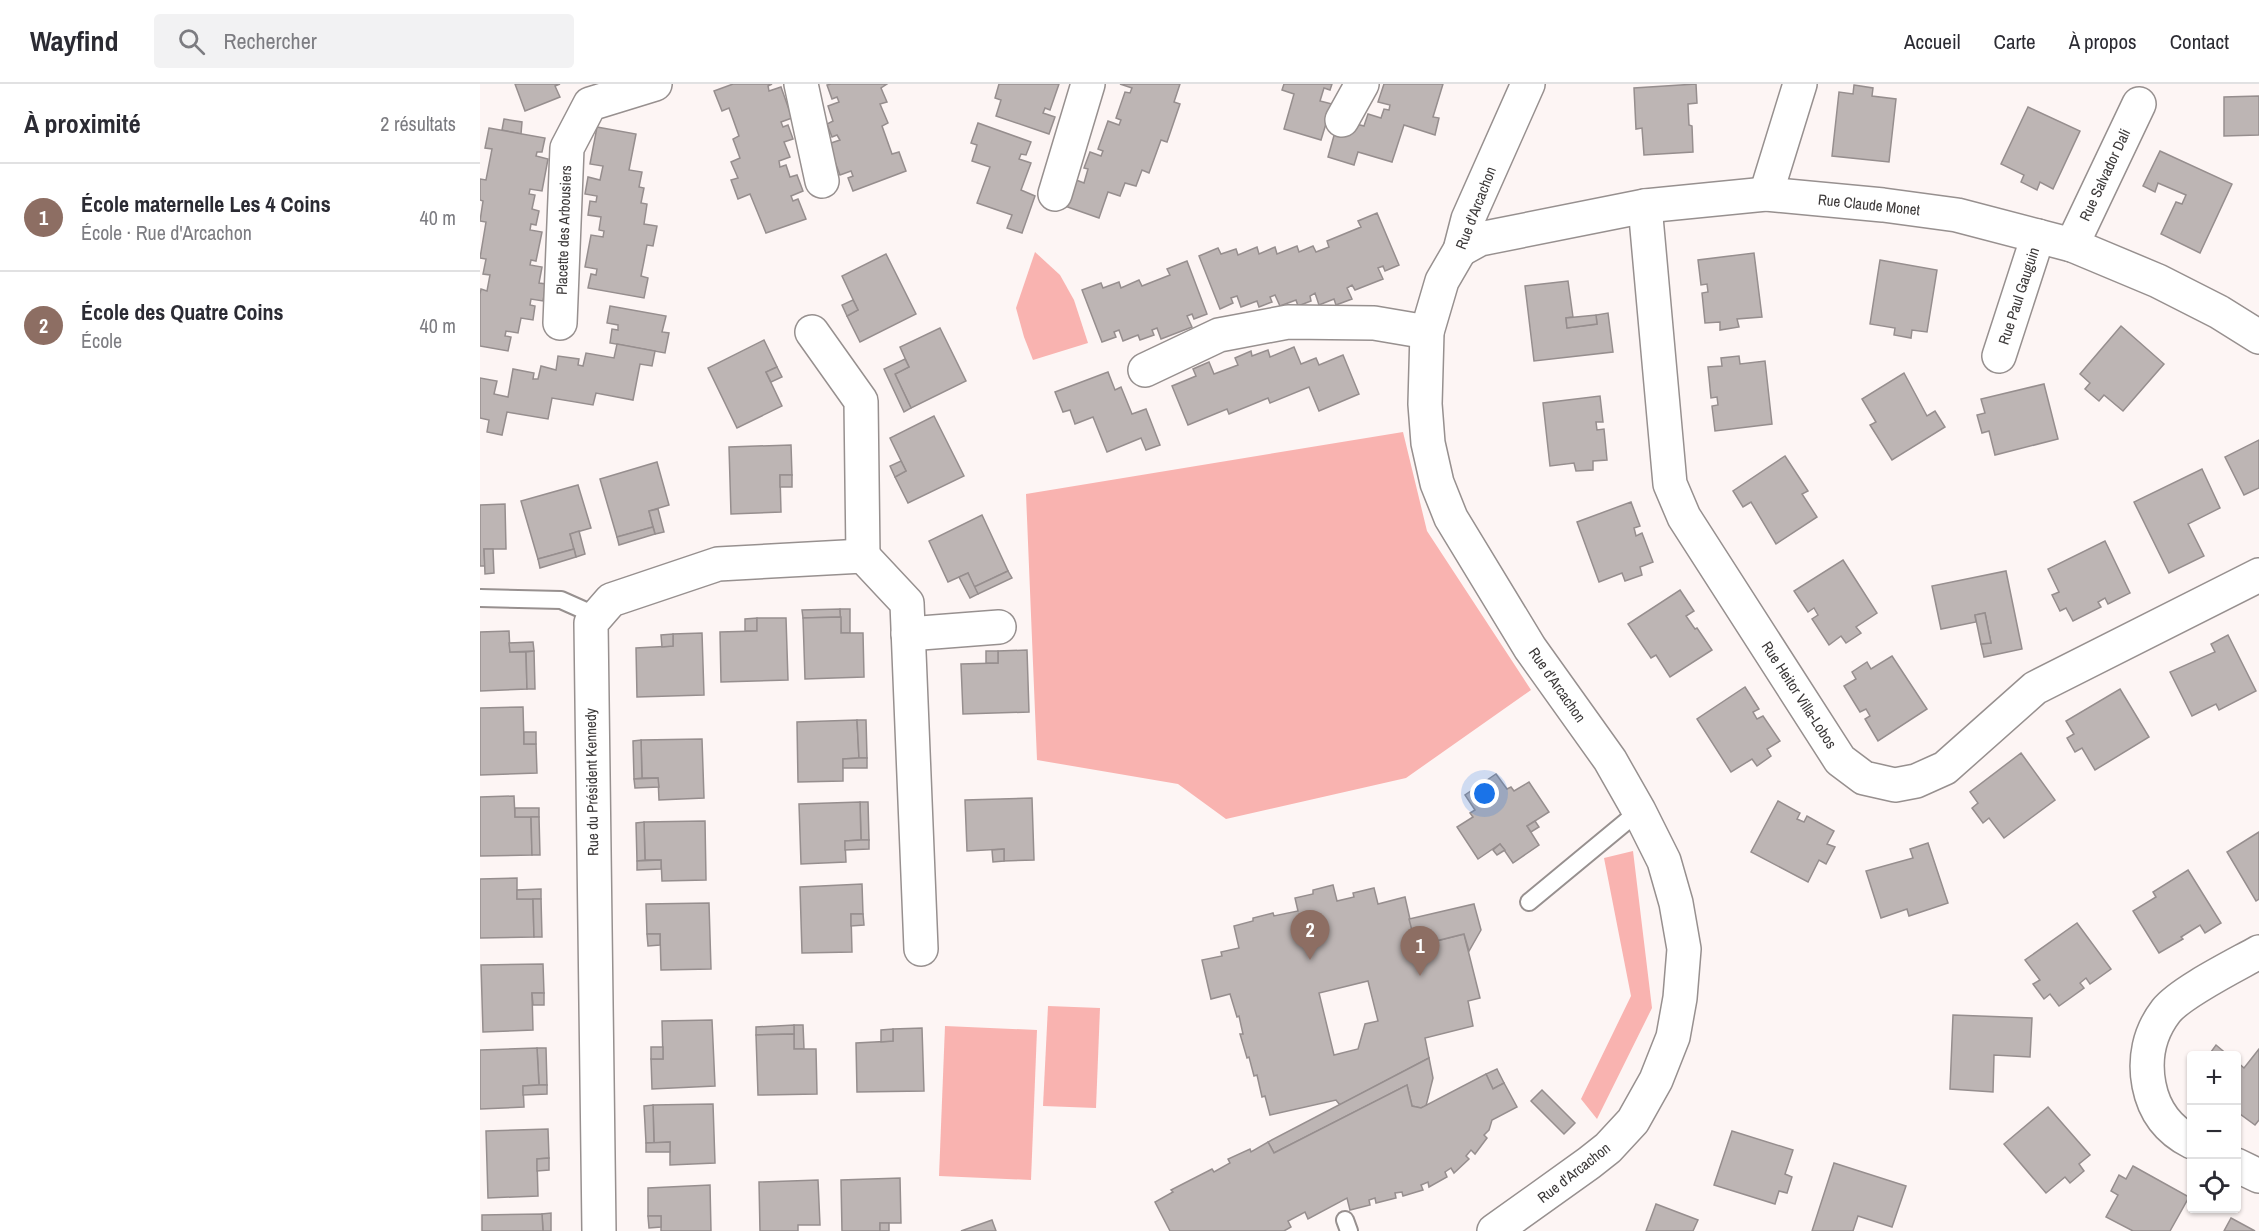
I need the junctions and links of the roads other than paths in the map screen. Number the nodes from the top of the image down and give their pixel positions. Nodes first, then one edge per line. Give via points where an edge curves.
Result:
1 (655, 84) edge
2 (801, 84) edge
3 (1089, 84) edge
4 (1362, 84) edge
5 (1528, 84) edge
6 (1800, 84) edge
7 (2139, 104) dead end
8 (1342, 120) dead end
9 (822, 181) dead end
10 (1055, 194) dead end
11 (1766, 194) junction
12 (1645, 206) junction
13 (2038, 236) junction
14 (2072, 245) junction
15 (1460, 250) junction
16 (560, 323) dead end
17 (812, 332) dead end
18 (1427, 333) junction
19 (2259, 337) edge
20 (2000, 356) dead end
21 (1145, 370) dead end
22 (863, 556) junction
23 (2259, 575) edge
24 (480, 598) edge
25 (597, 616) junction
26 (999, 627) dead end
27 (908, 634) junction
28 (1639, 811) junction
29 (1529, 902) dead end
30 (921, 949) dead end
31 (2259, 952) edge
32 (2187, 1138) edge
33 (2241, 1167) edge
34 (2259, 1176) edge
35 (599, 1231) edge
36 (1494, 1231) edge

1 - 16 street, Placette des Arbousiers via 590,104 567,148
2 - 9 street
3 - 10 street
4 - 8 street
5 - 15 street, Rue d'Arcachon via 1468,219
6 - 11 street
7 - 14 street, Rue Salvador Dali
11 - 12 street, Rue Claude Monet
11 - 13 street, Rue Claude Monet via 1957,215
12 - 15 street, Rue Claude Monet via 1480,239
12 - 23 street, Rue Heitor Villa-Lobos via 1670,484 1684,517 1840,760 1864,778 1895,785 1945,768 2035,688
13 - 14 street, Rue Claude Monet
13 - 20 street, Rue Paul Gauguin
14 - 19 street, Rue Claude Monet via 2158,281
15 - 18 street, Rue d'Arcachon via 1442,281
17 - 22 street via 861,401
18 - 21 street via 1374,323 1288,322 1219,335
18 - 28 street, Rue d'Arcachon via 1428,443 1437,483 1451,518 1530,648 1610,760
22 - 25 street via 718,564 611,600
22 - 27 street via 907,603
24 - 25 lane via 561,600
25 - 35 street, Rue du Président Kennedy via 591,623
26 - 27 street
27 - 30 street
28 - 29 lane
28 - 36 street, Rue d'Arcachon via 1664,861 1684,950 1673,1037 1656,1080 1633,1121 1608,1148
31 - 32 street via 2166,1010 2152,1034 2145,1065 2151,1093 2162,1120
33 - 34 street

